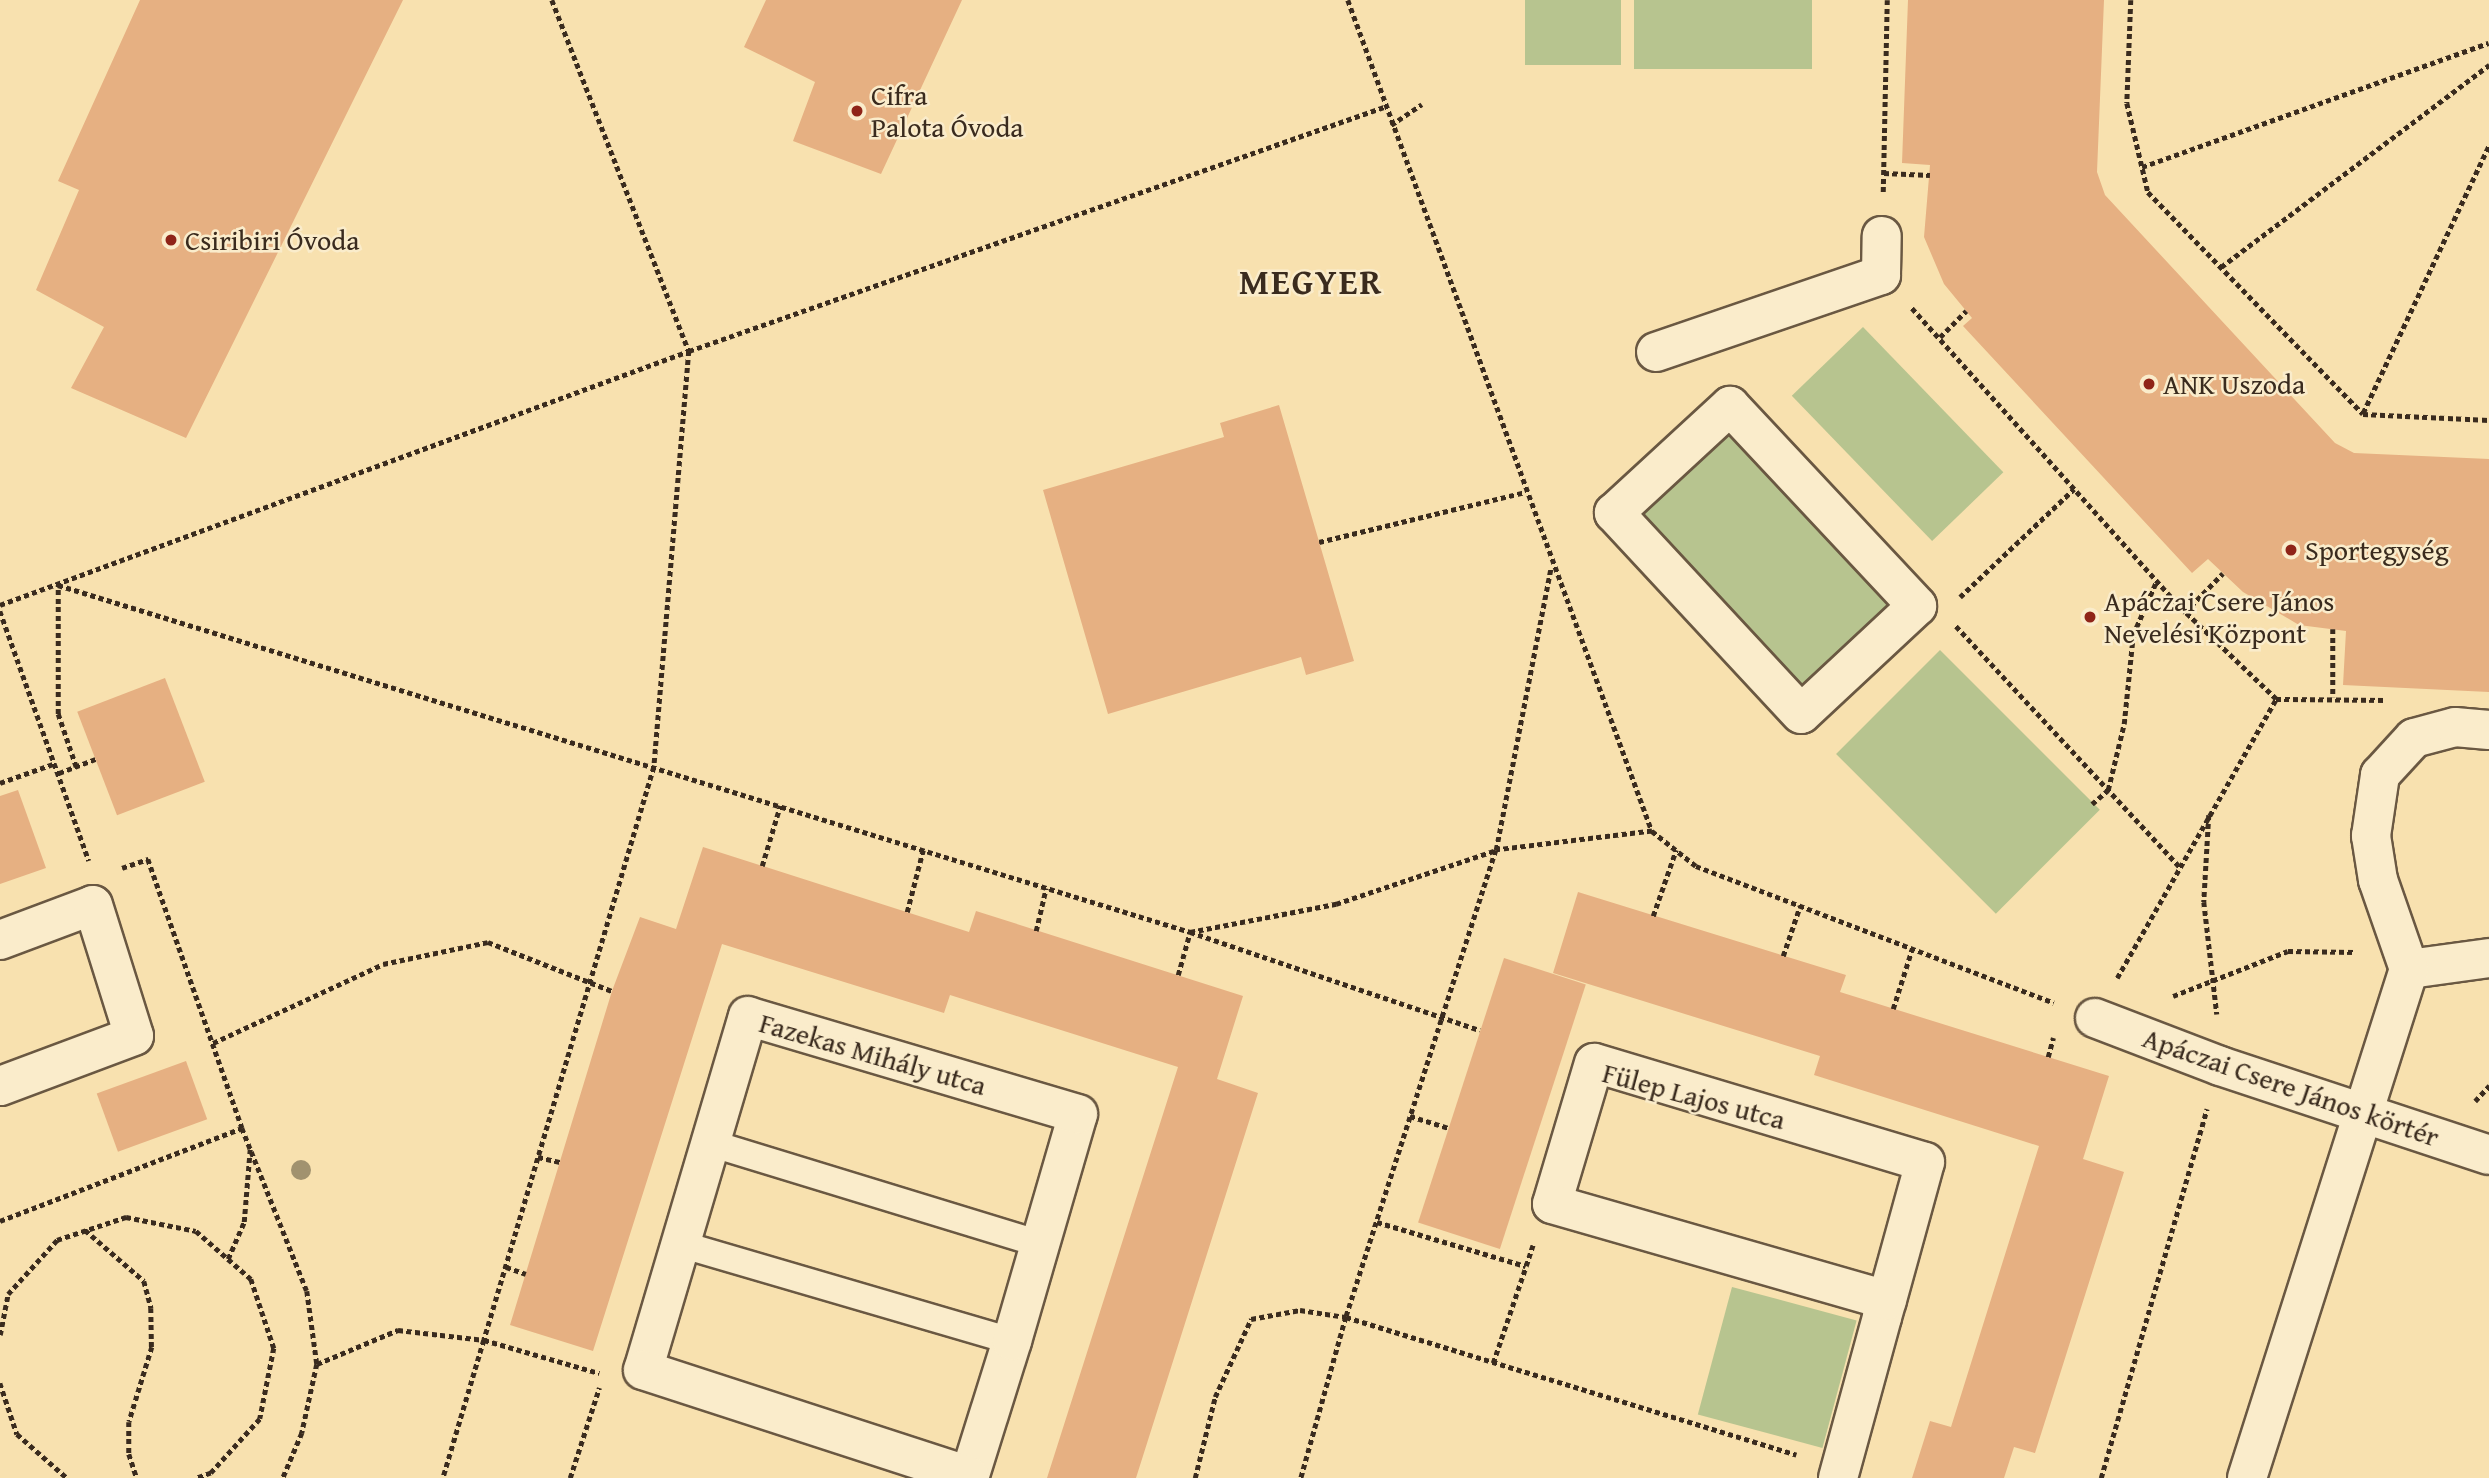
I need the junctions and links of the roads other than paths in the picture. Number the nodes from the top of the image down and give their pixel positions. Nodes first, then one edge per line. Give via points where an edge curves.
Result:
1 (1882, 236) dead end
2 (1656, 352) dead end
3 (1801, 714) joint
4 (2489, 730) edge
5 (0, 940) edge
6 (2489, 958) edge
7 (2406, 960) junction
8 (2095, 1018) road end
9 (0, 1086) edge
10 (2362, 1113) junction
11 (710, 1143) junction
12 (2489, 1155) edge
13 (680, 1244) junction
14 (1040, 1244) junction
15 (1887, 1300) junction
16 (1012, 1341) junction
17 (969, 1477) edge
18 (1838, 1478) edge
19 (2247, 1478) edge

1 - 2 street via 1881,275
3 - 3 street via 1614,513 1730,406 1917,606
4 - 7 street via 2455,727 2414,738 2380,775 2371,836 2378,880
5 - 9 street via 93,905 134,1036
6 - 7 street
7 - 10 street
8 - 10 street, Apáczai Csere János körtér
10 - 12 street, Apáczai Csere János körtér
10 - 19 street
11 - 13 street, Fazekas Mihály utca
11 - 14 lane
11 - 14 street, Fazekas Mihály utca via 748,1016 1078,1114
13 - 16 lane
13 - 17 street, Fazekas Mihály utca via 643,1370
14 - 16 street, Fazekas Mihály utca
15 - 15 street, Fülep Lajos utca via 1925,1162 1594,1063 1552,1204
15 - 18 street, Fülep Lajos utca
16 - 17 street, Fazekas Mihály utca

